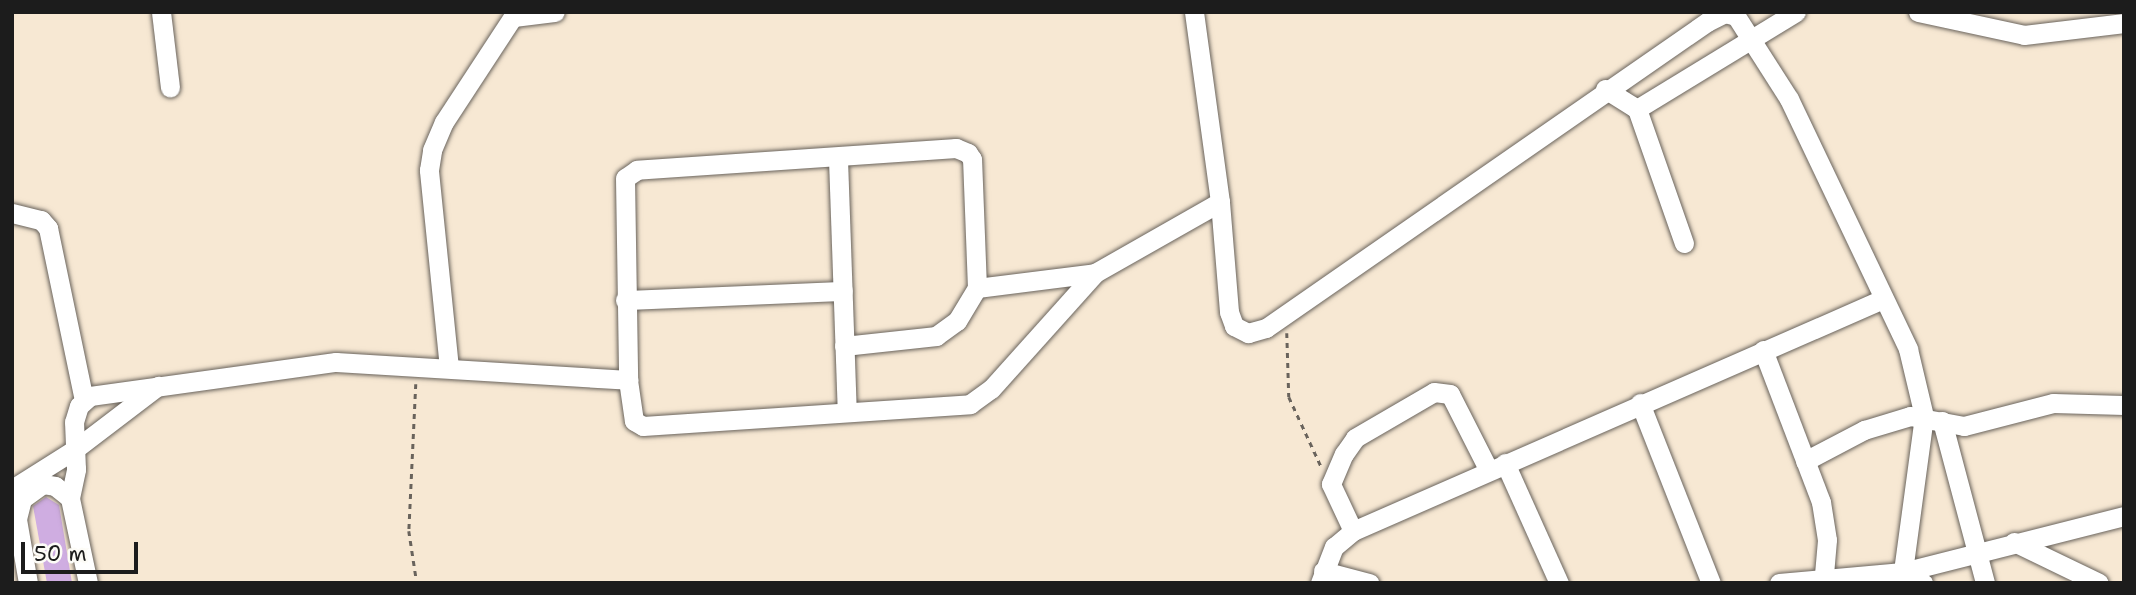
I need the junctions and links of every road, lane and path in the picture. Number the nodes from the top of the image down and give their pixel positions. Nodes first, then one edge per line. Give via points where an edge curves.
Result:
1 (161, 12) edge
2 (555, 12) edge
3 (1194, 12) edge
4 (1796, 12) edge
5 (1918, 12) edge
6 (1719, 13) edge
7 (516, 15) edge
8 (2124, 23) edge
9 (1752, 38) junction
10 (170, 87) dead end
11 (1605, 89) junction
12 (1637, 109) junction
13 (838, 159) junction
14 (1220, 202) junction
15 (12, 213) edge
16 (1684, 243) dead end
17 (1095, 273) junction
18 (976, 288) junction
19 (843, 291) junction
20 (1883, 299) junction
21 (625, 300) junction
22 (1286, 314) junction
23 (845, 346) junction
24 (1763, 350) junction
25 (417, 366) junction
26 (449, 368) junction
27 (628, 380) junction
28 (161, 384) junction
29 (84, 400) junction
30 (1640, 403) junction
31 (2124, 405) edge
32 (847, 412) junction
33 (1933, 419) junction
34 (74, 450) junction
35 (1805, 461) junction
36 (1497, 466) junction
37 (1331, 484) junction
38 (12, 489) edge
39 (70, 498) junction
40 (2124, 516) edge
41 (1353, 531) junction
42 (2014, 542) junction
43 (1977, 551) junction
44 (1903, 572) junction
45 (1322, 577) edge
46 (1824, 578) junction
47 (28, 583) edge
48 (88, 583) edge
49 (416, 583) edge
50 (1369, 583) edge
51 (1559, 583) edge
52 (1711, 583) edge
53 (1779, 583) edge
54 (1923, 583) edge
55 (1985, 583) edge
56 (2099, 583) edge

1 - 10 street
2 - 7 street
3 - 14 street
4 - 9 street
5 - 8 street via 2024,35
6 - 9 street via 1736,16
6 - 11 street
7 - 26 street via 444,122 432,150 429,170
9 - 12 street
9 - 20 street via 1789,99
11 - 12 street
11 - 22 street
12 - 16 street
13 - 18 street via 956,148 968,153 972,159
13 - 19 street
13 - 21 street via 628,173 622,185
14 - 17 street
14 - 22 street via 1234,326 1253,333
15 - 29 street via 41,220 48,228
17 - 18 street
17 - 32 street via 981,398 956,406
18 - 23 street via 944,334
19 - 21 street
19 - 23 street
20 - 24 street
20 - 33 street via 1908,349
21 - 27 street
22 - 37 path via 1289,397
23 - 32 street
24 - 30 street
24 - 35 street
25 - 26 street
25 - 28 street via 336,362
25 - 49 path via 409,531
26 - 27 street
27 - 32 street via 634,421 643,426
28 - 29 street
28 - 34 street
29 - 34 street via 74,422
30 - 36 street
30 - 52 street
31 - 33 street via 2053,403 1971,426
33 - 35 street via 1874,426
33 - 43 street
33 - 44 street
34 - 38 street
34 - 39 street via 76,469
35 - 46 street via 1825,518
36 - 37 street via 1450,394 1434,392 1355,438
36 - 41 street
36 - 51 street
37 - 41 street
39 - 47 street via 55,486 43,484 22,499 17,519
39 - 48 street
40 - 42 street
41 - 45 street via 1334,547
42 - 43 street
42 - 56 street
43 - 44 street
43 - 55 street
44 - 46 street
44 - 54 street
45 - 50 street
46 - 53 street

